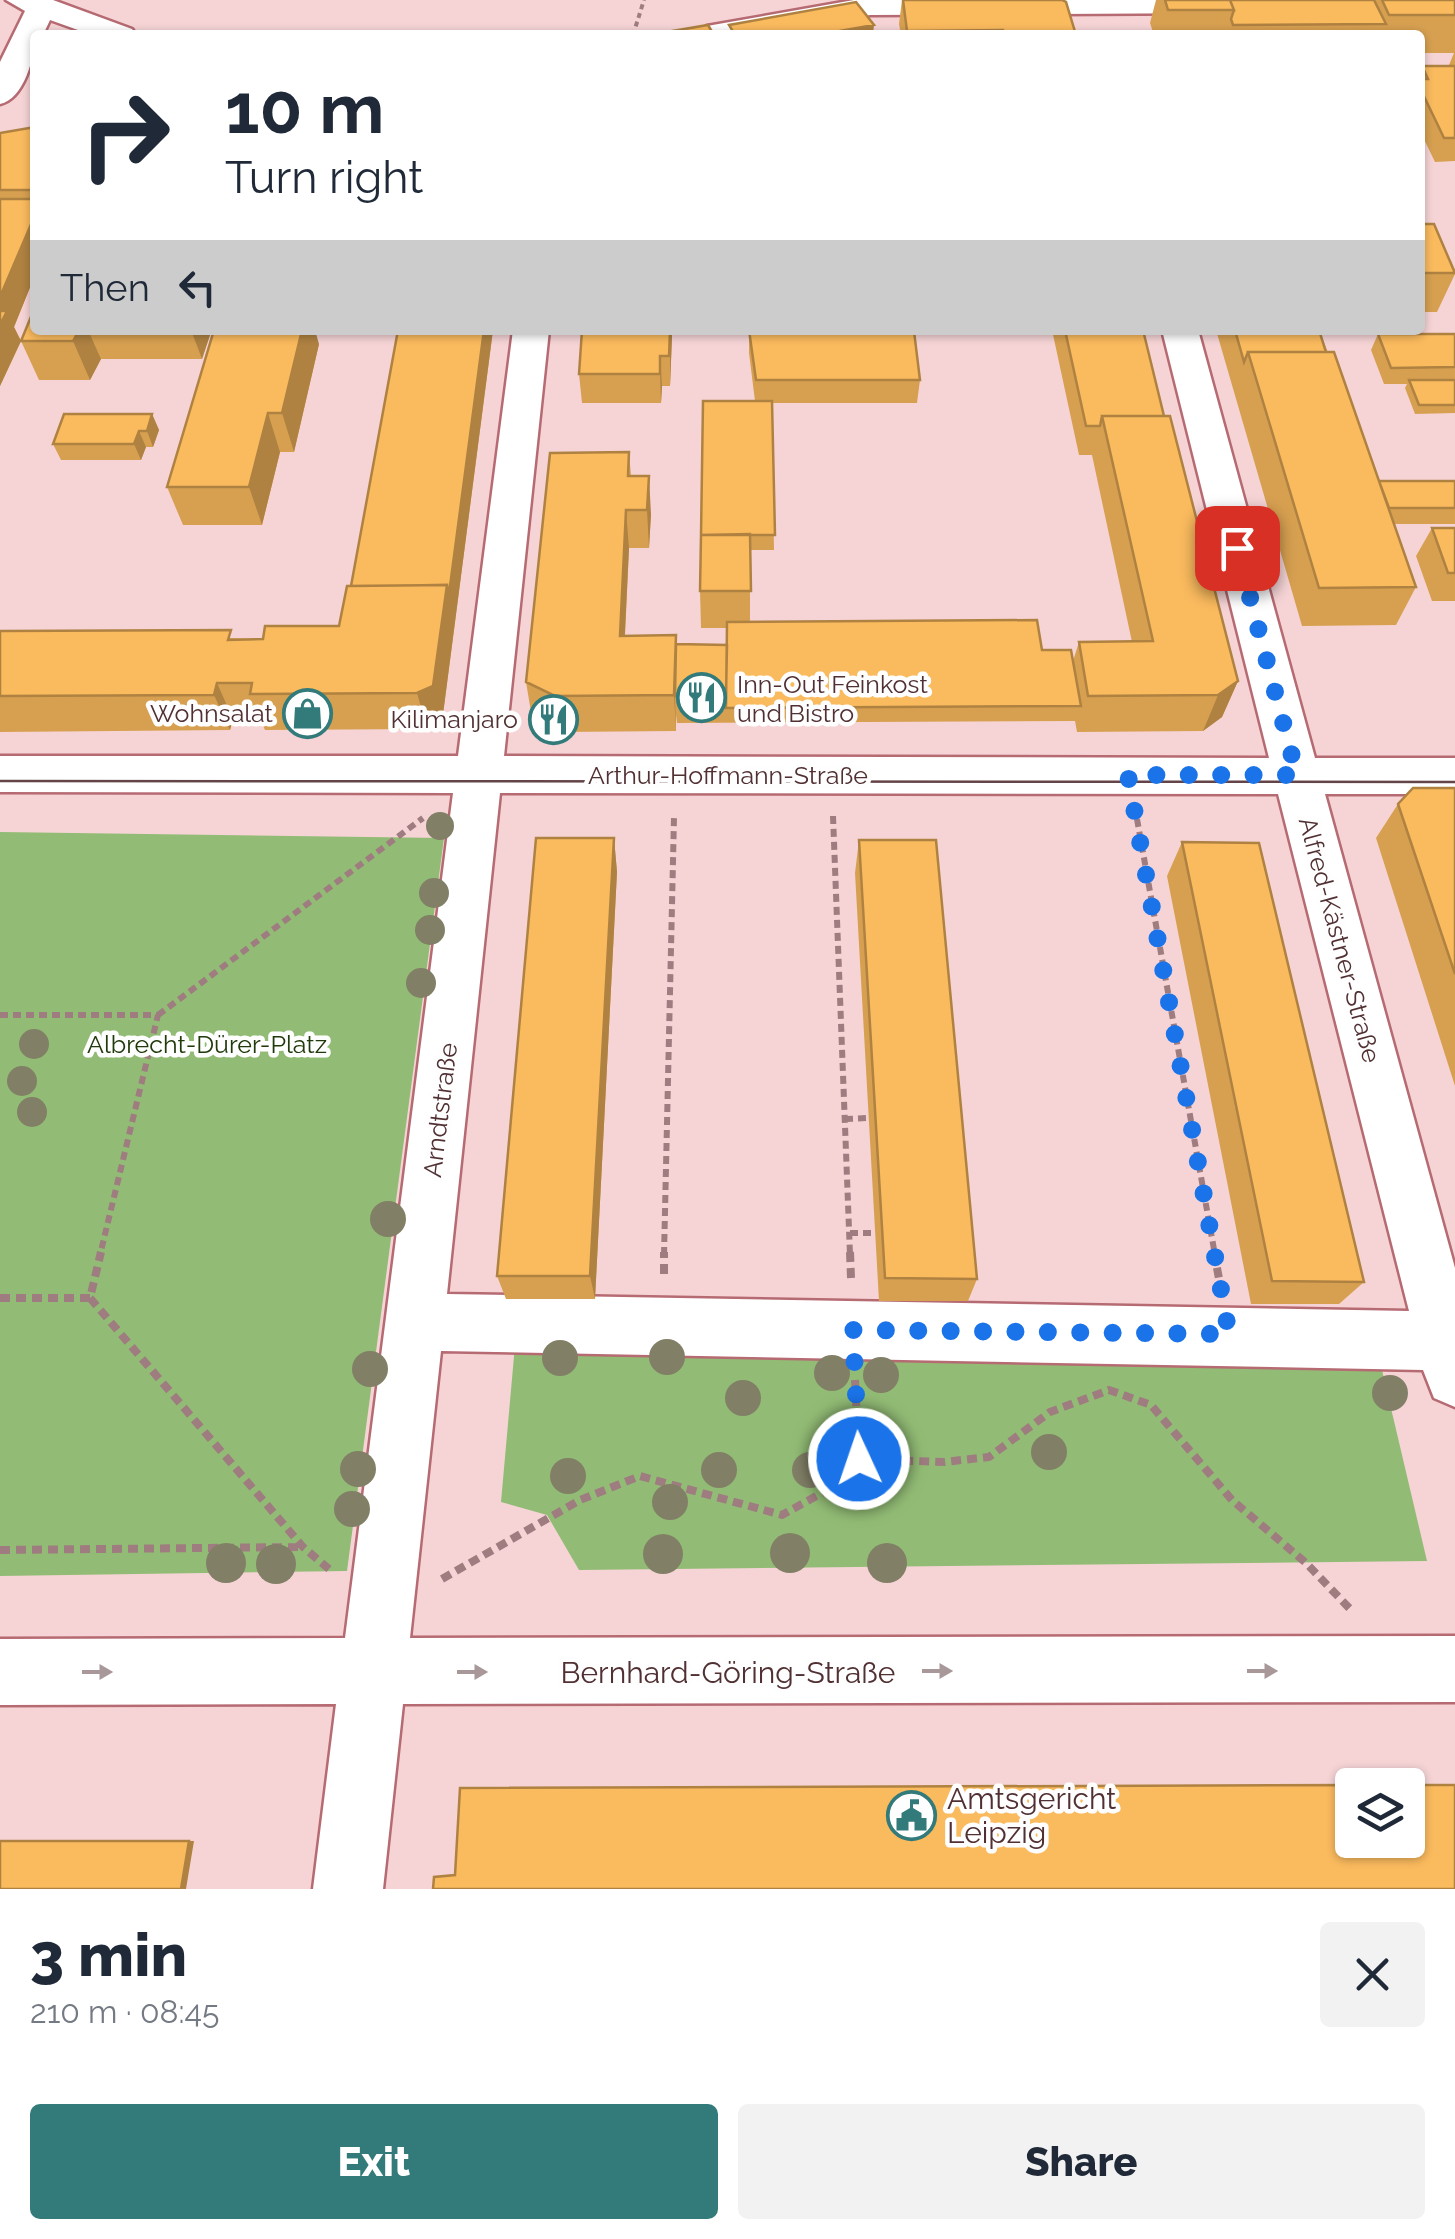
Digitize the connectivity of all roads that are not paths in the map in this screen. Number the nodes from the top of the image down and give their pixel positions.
1 (1094, 2) edge
2 (32, 3) edge
3 (1259, 4) edge
4 (107, 30) edge
5 (735, 30) edge
6 (1101, 30) edge
7 (0, 95) edge
8 (530, 335) edge
9 (1181, 335) edge
10 (0, 774) edge
11 (480, 775) junction
12 (1297, 775) junction
13 (1455, 776) edge
14 (415, 1322) junction
15 (1450, 1359) edge
16 (378, 1642) junction
17 (1432, 1670) edge
18 (0, 1672) edge
19 (348, 1889) edge

1 - 3 street
1 - 5 street
1 - 6 street
2 - 4 street
2 - 7 street
8 - 11 street, Arndtstraße
9 - 12 street, Alfred-Kästner-Straße
10 - 11 street, Arthur-Hoffmann-Straße
11 - 12 street, Arthur-Hoffmann-Straße
11 - 14 street, Arndtstraße
12 - 13 street, Arthur-Hoffmann-Straße
12 - 15 street, Alfred-Kästner-Straße
14 - 15 street
14 - 16 street, Arndtstraße
16 -> 17 street, Bernhard-Göring-Straße
18 -> 16 street, Bernhard-Göring-Straße
16 - 19 street, Arndtstraße

